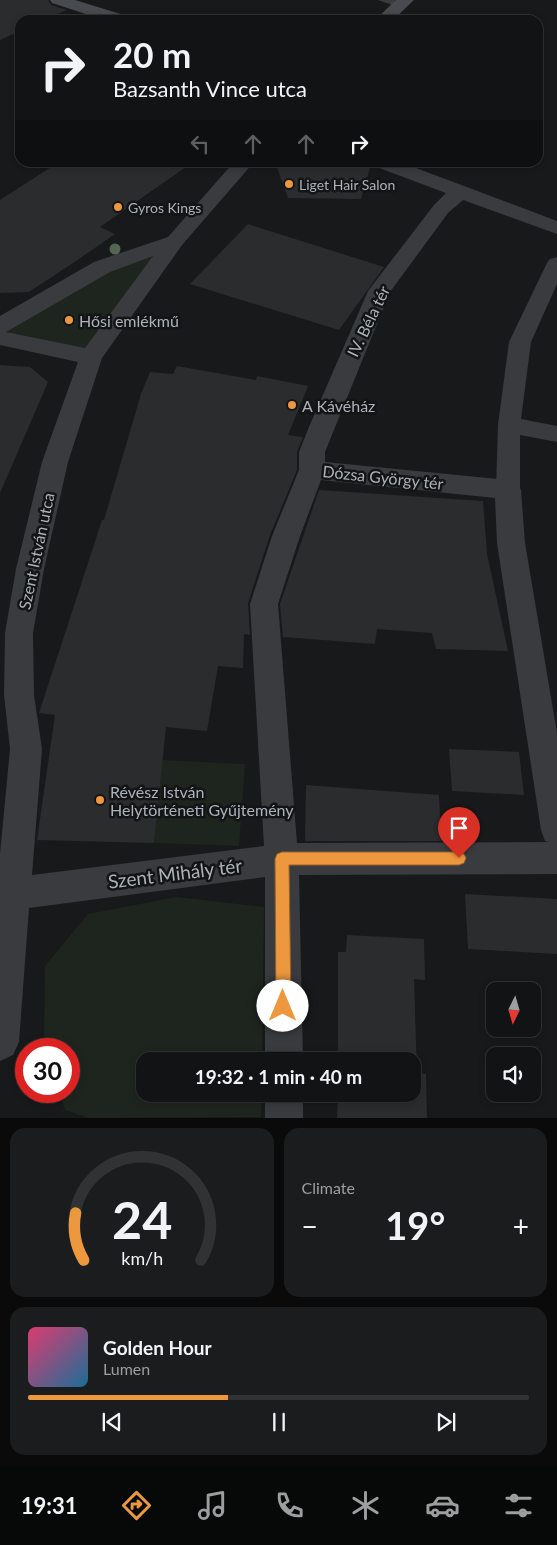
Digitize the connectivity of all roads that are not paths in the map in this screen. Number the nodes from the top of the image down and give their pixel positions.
1 (58, 0) edge
2 (383, 0) edge
3 (403, 2) edge
4 (105, 15) edge
5 (389, 15) edge
6 (241, 167) edge
7 (395, 167) edge
8 (461, 191) junction
9 (557, 228) edge
10 (174, 241) junction
11 (557, 264) edge
12 (0, 326) edge
13 (0, 338) edge
14 (91, 357) junction
15 (509, 424) junction
16 (557, 434) edge
17 (312, 470) junction
18 (508, 490) junction
19 (557, 830) edge
20 (557, 858) edge
21 (282, 859) junction
22 (14, 894) junction
23 (0, 1042) edge
24 (284, 1052) edge
25 (284, 1102) edge
26 (284, 1118) edge

1 - 4 main road
2 - 3 lane
3 - 5 main road
6 - 10 street, Szent István utca
7 - 8 street
8 - 9 street
8 - 17 street, IV. Béla tér
10 - 12 street, Szent István utca
10 - 14 street, Szent István utca
11 - 15 street
13 - 14 street
14 - 22 street, Szent István utca
15 - 16 street
15 - 18 street
17 - 18 street, Dózsa György tér
17 - 21 street, Dózsa György tér
18 - 19 street
20 - 21 street, Szent Mihály tér
21 - 22 street, Szent Mihály tér
21 - 24 street
22 - 23 street
25 - 26 street

